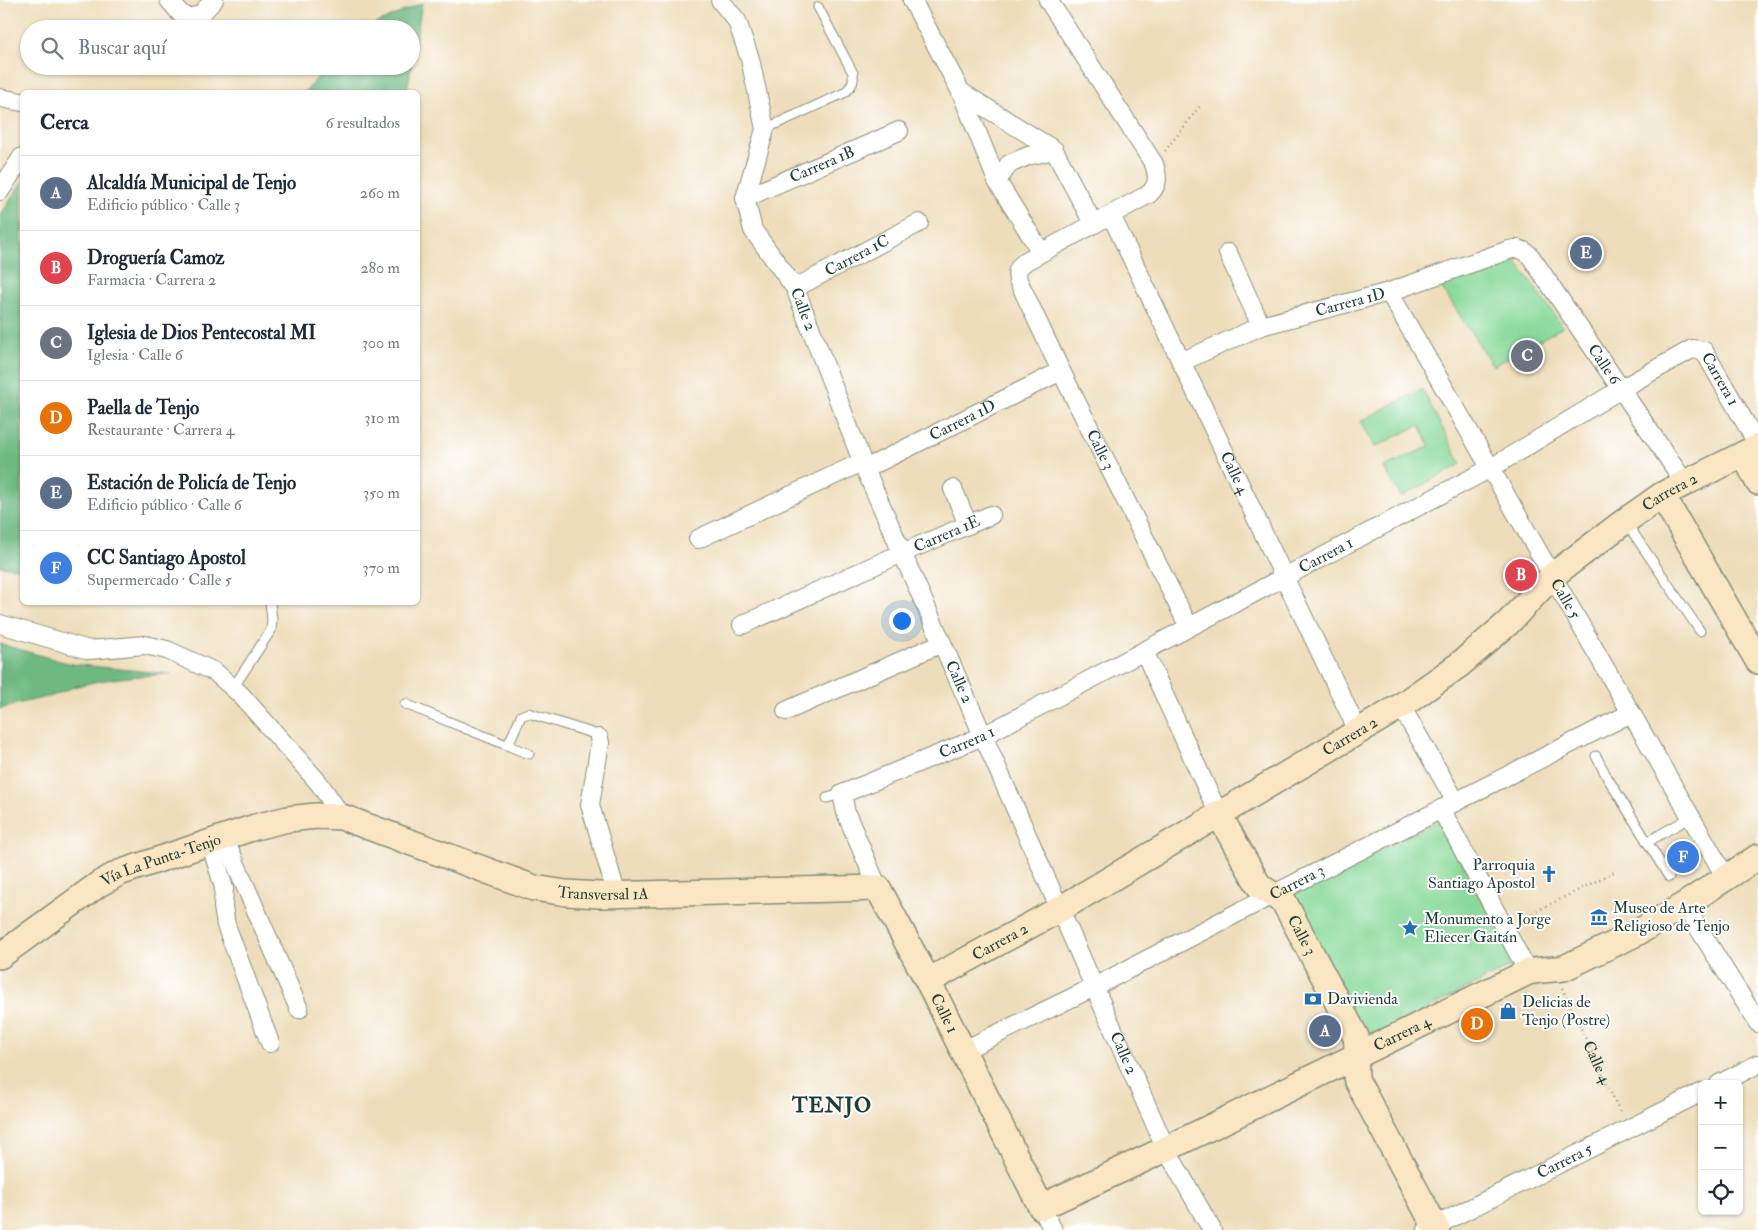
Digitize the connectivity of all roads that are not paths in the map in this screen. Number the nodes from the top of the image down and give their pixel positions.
1 (169, 0) edge
2 (214, 0) edge
3 (720, 0) edge
4 (912, 0) edge
5 (1048, 0) edge
6 (818, 7) dead end
7 (961, 92) junction
8 (0, 98) edge
9 (20, 102) edge
10 (765, 129) junction
11 (898, 131) dead end
12 (1054, 150) junction
13 (20, 160) edge
14 (997, 181) junction
15 (0, 191) edge
16 (745, 198) junction
17 (1111, 215) junction
18 (919, 223) dead end
19 (1093, 223) junction
20 (1522, 250) joint
21 (1041, 252) junction
22 (1228, 253) dead end
23 (795, 288) junction
24 (1390, 292) junction
25 (1261, 326) junction
26 (1182, 362) junction
27 (1061, 371) junction
28 (1621, 389) junction
29 (1753, 449) edge
30 (863, 465) junction
31 (1490, 468) junction
32 (1758, 482) edge
33 (1685, 483) junction
34 (953, 489) dead end
35 (1662, 495) junction
36 (991, 516) dead end
37 (1625, 521) junction
38 (968, 525) junction
39 (698, 540) dead end
40 (902, 553) junction
41 (1552, 576) junction
42 (1284, 577) junction
43 (270, 605) edge
44 (0, 624) edge
45 (742, 625) dead end
46 (1189, 627) junction
47 (1700, 631) dead end
48 (942, 643) junction
49 (1144, 651) junction
50 (1757, 658) edge
51 (233, 688) junction
52 (405, 704) dead end
53 (1401, 706) junction
54 (786, 711) dead end
55 (1631, 713) junction
56 (1358, 731) junction
57 (983, 736) junction
58 (599, 738) joint
59 (508, 745) junction
60 (529, 754) dead end
61 (1596, 756) dead end
62 (834, 796) joint
63 (1448, 805) junction
64 (1218, 813) junction
65 (342, 817) junction
66 (1691, 817) junction
67 (217, 840) junction
68 (1647, 842) junction
69 (1758, 857) edge
70 (1669, 876) dead end
71 (1726, 878) junction
72 (878, 888) junction
73 (617, 895) junction
74 (1272, 895) junction
75 (1684, 906) junction
76 (1060, 909) junction
77 (0, 956) edge
78 (1528, 972) junction
79 (928, 981) junction
80 (1094, 987) junction
81 (299, 1009) dead end
82 (1758, 1024) edge
83 (270, 1043) dead end
84 (962, 1051) junction
85 (1356, 1057) junction
86 (1758, 1064) edge
87 (1727, 1080) edge
88 (1698, 1094) edge
89 (1166, 1149) junction
90 (1041, 1207) junction
91 (1433, 1229) edge
92 (1053, 1230) edge
93 (1212, 1230) edge

1 - 2 street
3 - 10 street
4 - 7 street
5 - 17 street
6 - 10 lane
7 - 12 street
7 - 14 street
8 - 9 street
10 - 16 street
11 - 16 street, Carrera 1B
12 - 14 street
12 - 19 street
13 - 15 street
14 - 21 street
16 - 23 street, Calle 2
17 - 19 street
17 - 26 street, Calle 4
18 - 23 street, Carrera 1C
19 - 21 street
20 - 24 street, Carrera 1D
20 - 28 street, Calle 6
21 - 27 street, Calle 3
22 - 25 street
23 - 30 street, Calle 2
24 - 25 street, Carrera 1D
24 - 31 street, Calle 5
25 - 26 street, Carrera 1D
26 - 42 street, Calle 4
27 - 30 street, Carrera 1D
27 - 46 street, Calle 3
28 - 29 street, Carrera 1
28 - 31 street, Carrera 1
28 - 33 street, Calle 6
29 - 32 main road
29 - 33 main road, Carrera 2
30 - 39 street, Carrera 1D
30 - 40 street, Calle 2
31 - 41 street, Calle 5
31 - 42 street, Carrera 1
33 - 35 main road, Carrera 2
34 - 38 street
35 - 37 main road, Carrera 2
35 - 50 main road
36 - 38 street, Carrera 1E
37 - 41 main road, Carrera 2
37 - 47 lane
38 - 40 street, Carrera 1E
40 - 45 street, Carrera 1E
40 - 48 street, Calle 2
41 - 53 main road, Carrera 2
41 - 55 street, Calle 5
42 - 46 street, Carrera 1
42 - 56 street, Calle 4
43 - 51 lane
44 - 51 street
46 - 49 street, Carrera 1
48 - 54 street
48 - 57 street, Calle 2
49 - 57 street, Carrera 1
49 - 64 street, Calle 3
51 - 65 street
52 - 59 lane
53 - 56 main road, Carrera 2
53 - 63 street
55 - 63 street, Carrera 3
55 - 66 street, Calle 5
56 - 64 main road, Carrera 2
57 - 62 street, Carrera 1
57 - 76 street, Calle 2
58 - 59 lane
58 - 73 street
59 - 60 lane
61 - 68 lane
62 - 72 street, Calle 1
63 - 74 street, Carrera 3
63 - 78 street
64 - 74 main road, Calle 3
64 - 76 main road, Carrera 2
65 - 67 main road, Vía La Punta-Tenjo
65 - 73 main road, Transversal 1A
66 - 68 lane
66 - 71 street, Calle 5
67 - 77 main road, Vía La Punta-Tenjo
67 - 81 street
67 - 83 street
68 - 70 lane
69 - 71 main road, Carrera 4
71 - 75 main road, Carrera 4
72 - 73 main road, Transversal 1A
72 - 79 main road, Calle 1
74 - 80 street, Carrera 3
74 - 85 main road, Calle 3
75 - 78 main road, Carrera 4
75 - 82 street
76 - 79 main road, Carrera 2
76 - 80 street, Calle 2
78 - 85 main road, Carrera 4
79 - 84 main road, Calle 1
80 - 84 street, Carrera 3
80 - 89 street, Calle 2
84 - 90 main road, Calle 1
85 - 89 main road, Carrera 4
85 - 91 main road, Calle 3
86 - 87 street
88 - 91 street, Carrera 5
89 - 90 main road, Carrera 4
89 - 93 street, Calle 2
90 - 92 street, Calle 1

